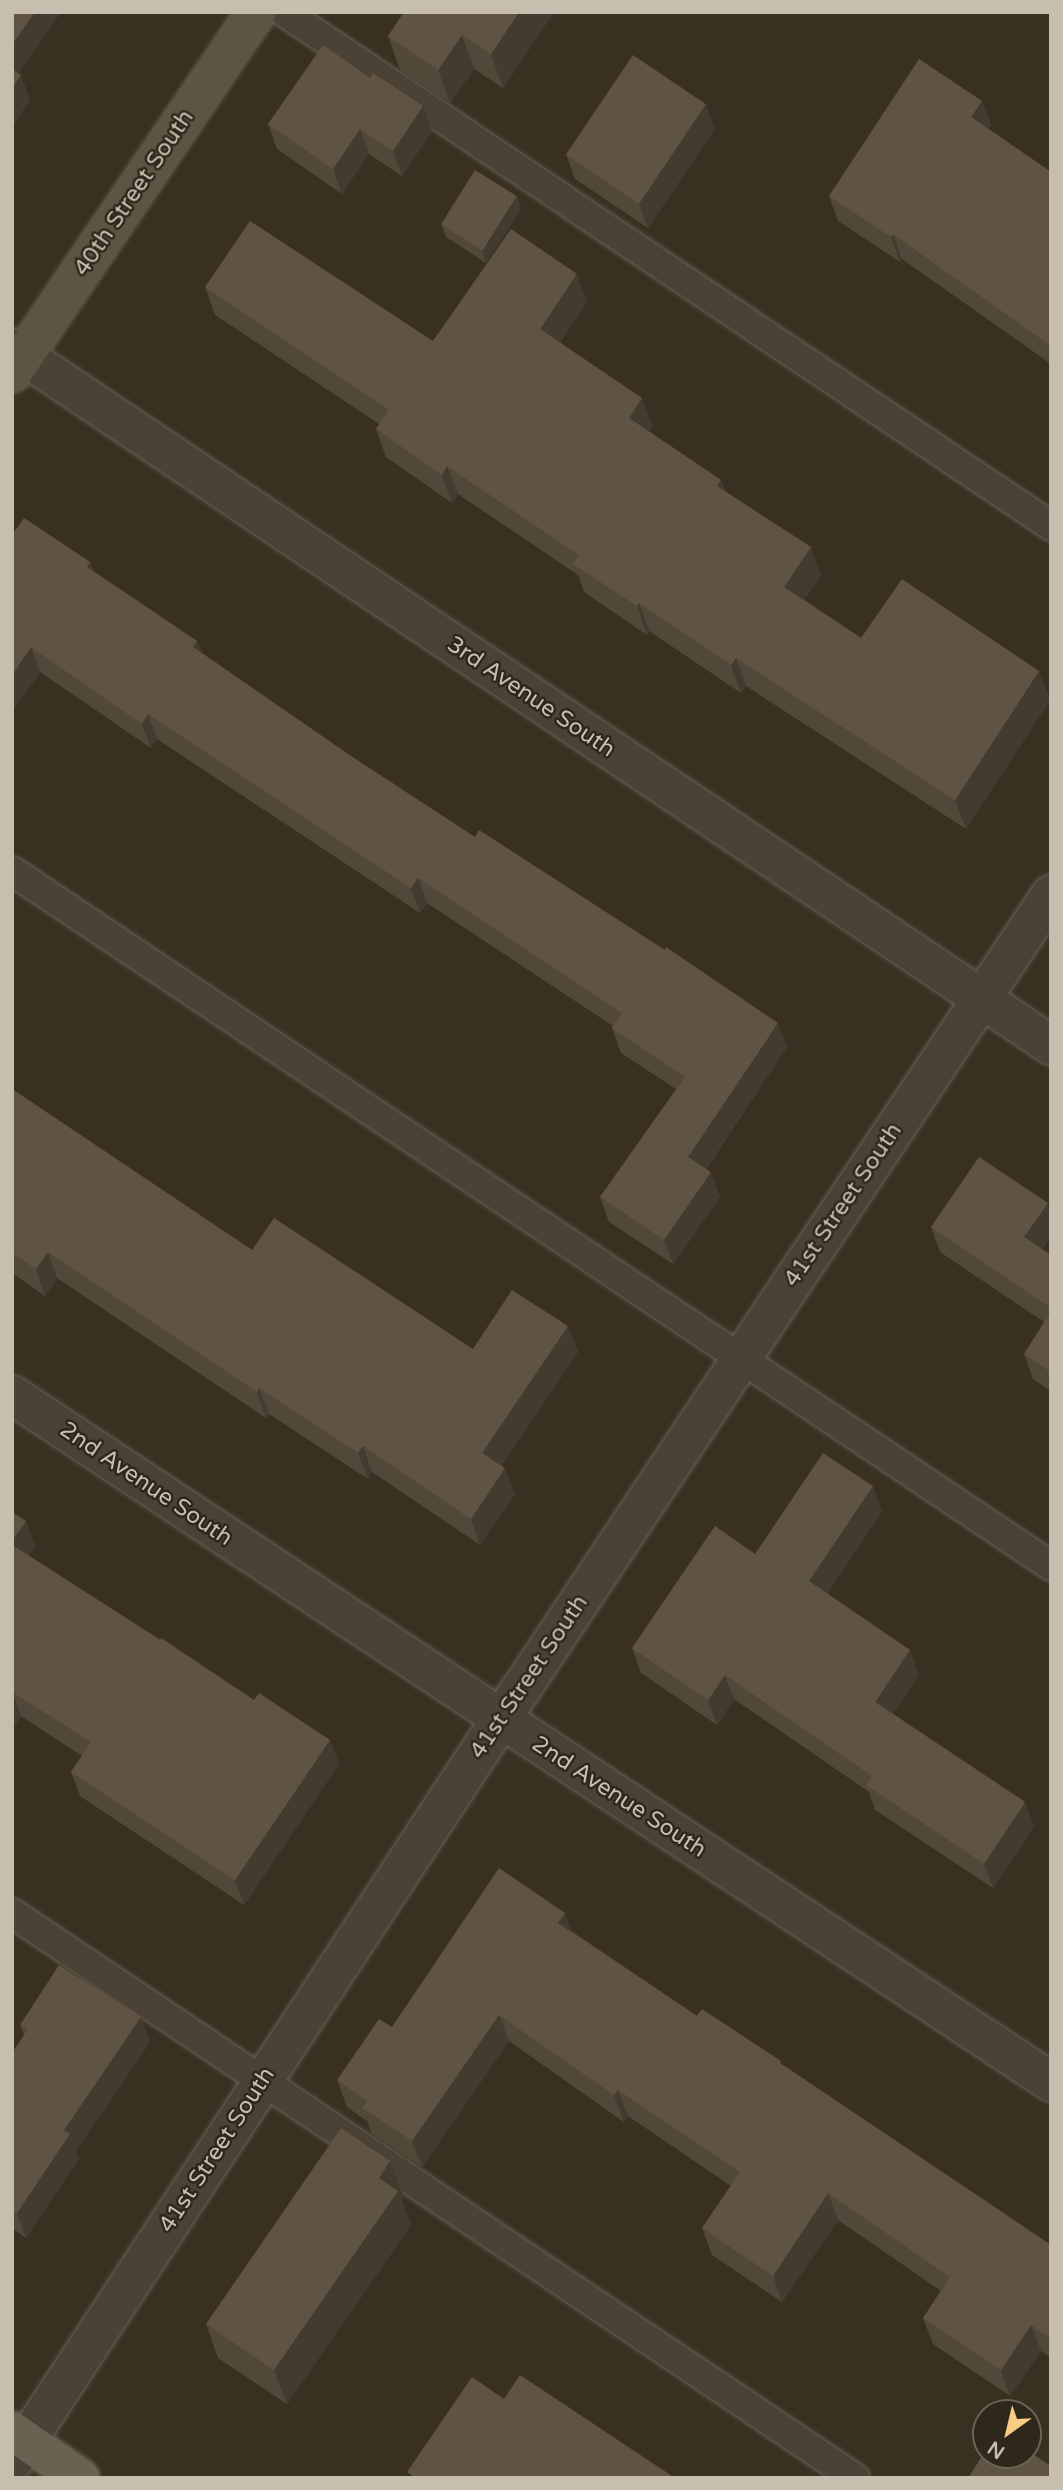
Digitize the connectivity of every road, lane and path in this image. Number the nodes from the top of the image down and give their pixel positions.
1 (256, 12) edge
2 (284, 12) edge
3 (16, 359) edge
4 (1051, 526) edge
5 (12, 871) edge
6 (1051, 895) edge
7 (981, 998) junction
8 (1051, 1045) edge
9 (741, 1359) junction
10 (12, 1395) edge
11 (1051, 1566) edge
12 (500, 1719) junction
13 (12, 1913) edge
14 (262, 2081) junction
15 (1051, 2082) edge
16 (17, 2445) edge
17 (80, 2478) edge
18 (855, 2478) edge

1 - 3 street, 40th Street South
2 - 4 lane
3 - 7 street, 3rd Avenue South
5 - 9 lane
6 - 7 street, 41st Street South
7 - 8 street, 3rd Avenue South
7 - 9 street, 41st Street South
9 - 11 lane
9 - 12 street, 41st Street South
10 - 12 street, 2nd Avenue South
12 - 14 street, 41st Street South
12 - 15 street, 2nd Avenue South
13 - 14 lane
14 - 16 street, 41st Street South
14 - 18 lane
16 - 17 main road

